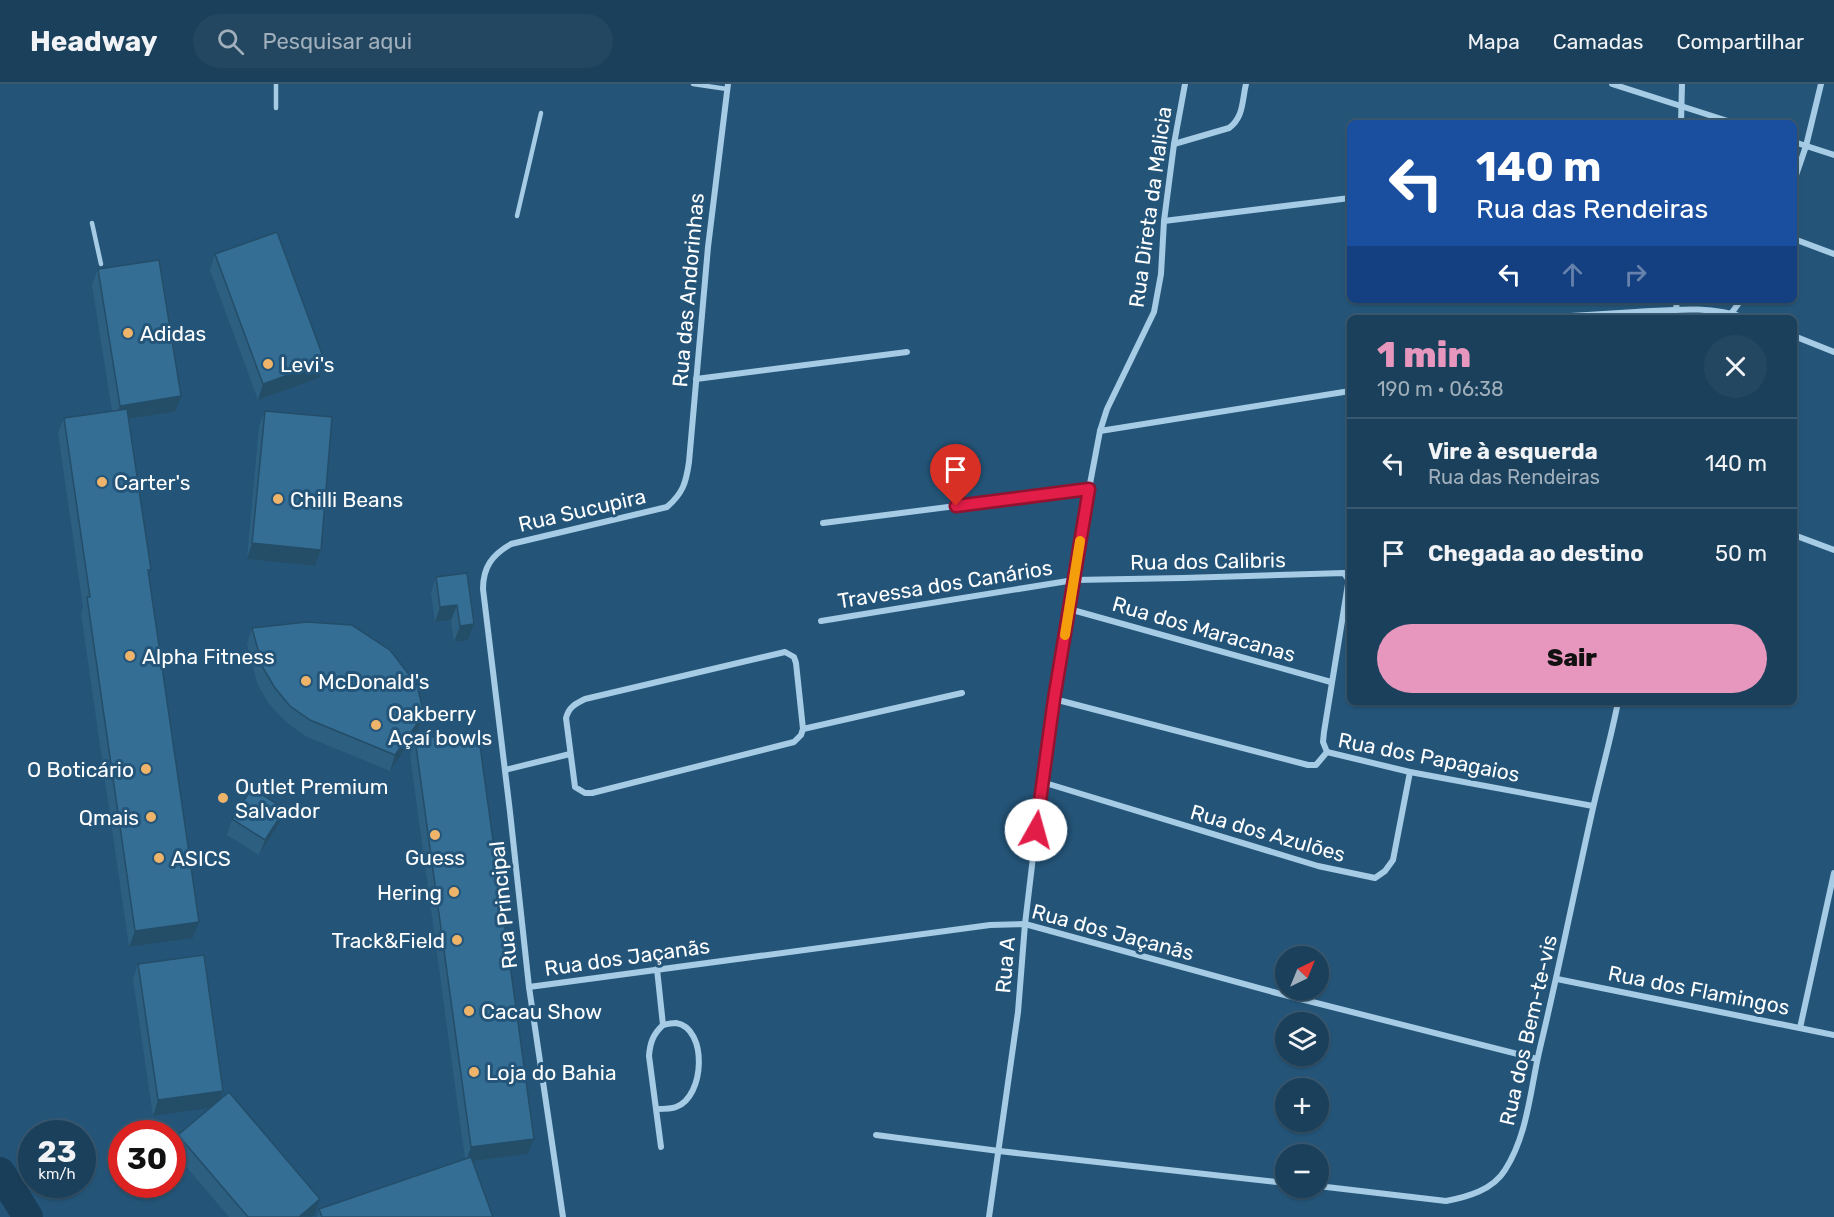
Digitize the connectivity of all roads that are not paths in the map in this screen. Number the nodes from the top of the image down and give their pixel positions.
1 (276, 84) edge
2 (693, 84) edge
3 (1185, 84) edge
4 (1246, 84) edge
5 (1612, 84) edge
6 (1682, 84) edge
7 (1821, 84) edge
8 (727, 87) edge
9 (1681, 107) junction
10 (276, 108) dead end
11 (541, 113) dead end
12 (1681, 120) edge
13 (1724, 120) edge
14 (1797, 143) edge
15 (1174, 144) junction
16 (1806, 146) junction
17 (1834, 155) edge
18 (1797, 172) edge
19 (1347, 198) edge
20 (517, 216) dead end
21 (1164, 221) junction
22 (92, 223) dead end
23 (1797, 241) edge
24 (1834, 254) edge
25 (101, 264) dead end
26 (1677, 303) edge
27 (1676, 310) junction
28 (1590, 315) edge
29 (1730, 315) edge
30 (1797, 337) edge
31 (907, 352) dead end
32 (1834, 352) edge
33 (696, 379) junction
34 (1347, 392) edge
35 (1100, 431) junction
36 (1089, 489) junction
37 (678, 498) joint
38 (823, 523) dead end
39 (1797, 536) edge
40 (1834, 550) edge
41 (1347, 578) edge
42 (1074, 580) junction
43 (483, 589) joint
44 (1347, 590) edge
45 (1069, 609) junction
46 (821, 621) dead end
47 (1331, 682) junction
48 (962, 693) dead end
49 (1054, 699) junction
50 (1617, 705) edge
51 (803, 729) junction
52 (1327, 752) junction
53 (570, 754) junction
54 (505, 770) junction
55 (1410, 772) junction
56 (1042, 782) junction
57 (1593, 806) junction
58 (1834, 873) edge
59 (1831, 904) edge
60 (1025, 924) junction
61 (657, 969) junction
62 (1557, 979) junction
63 (529, 987) junction
64 (663, 1025) junction
65 (1800, 1028) junction
66 (1834, 1035) edge
67 (1537, 1059) junction
68 (657, 1109) junction
69 (876, 1135) dead end
70 (661, 1148) dead end
71 (999, 1150) junction
72 (1275, 1182) edge
73 (1329, 1187) edge
74 (563, 1217) edge
75 (989, 1217) edge

1 - 10 lane
2 - 8 lane
3 - 15 street, Rua Direta da Malicia
4 - 15 street
5 - 9 street
6 - 9 street
7 - 16 street
8 - 33 street, Rua das Andorinhas
9 - 12 street
9 - 13 street
11 - 20 lane
14 - 16 street
15 - 21 street, Rua Direta da Malicia
16 - 17 street
16 - 18 street
19 - 21 street
21 - 35 street, Rua Direta da Malicia
22 - 25 lane
23 - 24 street
26 - 27 street
27 - 28 street
27 - 29 street
30 - 32 street
31 - 33 street
33 - 37 street, Rua das Andorinhas
34 - 35 street
35 - 36 street, Rua A
36 - 38 street
36 - 42 street, Rua A
37 - 43 street, Rua Sucupira
39 - 40 street
41 - 42 street, Rua dos Calibris
42 - 45 street, Rua A
42 - 46 street, Travessa dos Canários
43 - 54 street, Rua Principal
44 - 47 street, Rua dos Calibris
45 - 47 street, Rua dos Maracanas
45 - 49 street, Rua A
47 - 52 street
48 - 51 street
49 - 52 street, Rua dos Papagaios
49 - 56 street, Rua A
50 - 57 street, Rua dos Bem-te-vis
51 - 53 street
51 - 53 street
52 - 55 street, Rua dos Papagaios
53 - 54 street
54 - 63 street, Rua Principal
55 - 56 street, Rua dos Azulões
55 - 57 street, Rua dos Papagaios
56 - 60 street, Rua A
57 - 62 street, Rua dos Bem-te-vis
58 - 59 street
59 - 65 street
60 - 61 street, Rua dos Jaçanãs
60 - 67 street, Rua dos Jaçanãs
60 - 71 street, Rua A
61 - 63 street, Rua dos Jaçanãs
61 - 64 street
62 - 65 street, Rua dos Flamingos
62 - 67 street, Rua dos Bem-te-vis
63 - 74 street, Rua Principal
64 - 68 street
64 - 68 street
65 - 66 street, Rua dos Flamingos
67 - 73 street, Rua dos Bem-te-vis
68 - 70 street
69 - 71 street
71 - 72 street
71 - 75 street, Rua A

